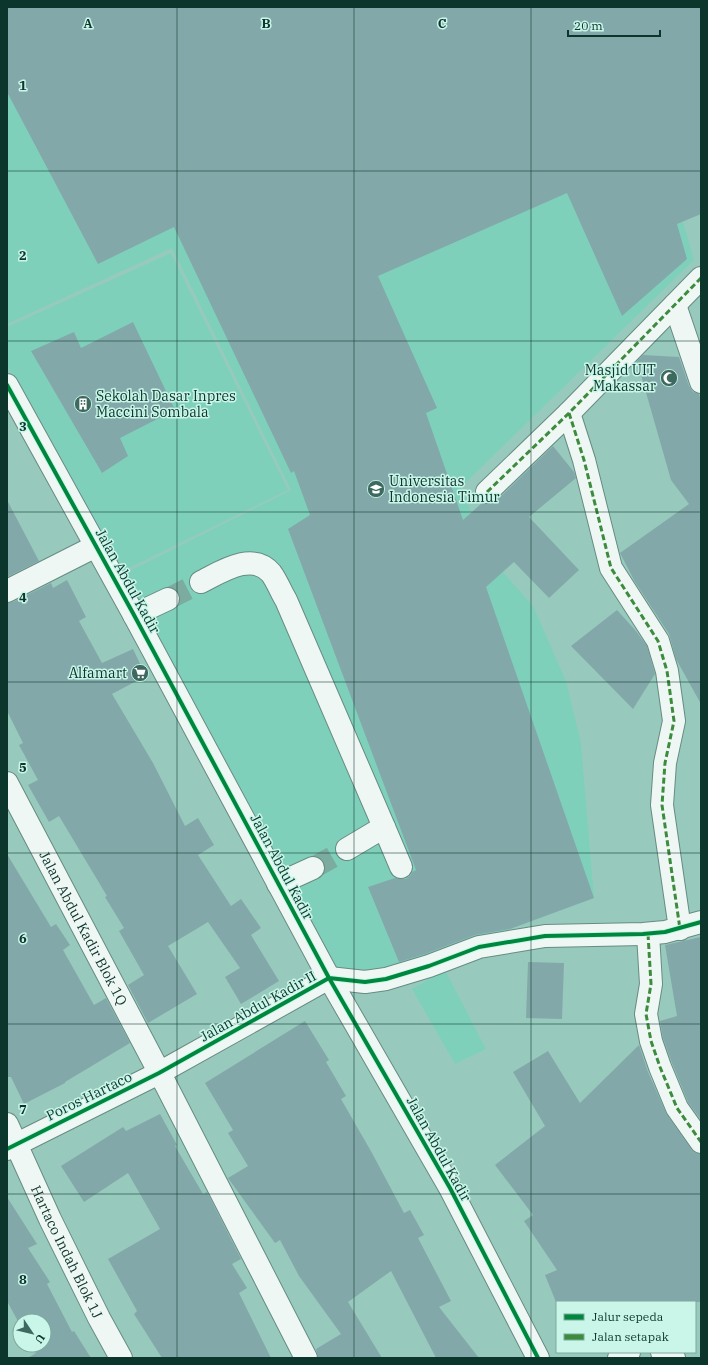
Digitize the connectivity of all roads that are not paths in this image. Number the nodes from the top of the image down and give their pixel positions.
1 (701, 278) edge
2 (675, 305) junction
3 (701, 382) edge
4 (7, 385) edge
5 (569, 413) junction
6 (487, 492) dead end
7 (96, 546) junction
8 (201, 582) tunnel mouth
9 (7, 591) edge
10 (168, 599) tunnel mouth
11 (134, 615) junction
12 (7, 783) edge
13 (384, 827) junction
14 (347, 849) tunnel mouth
15 (401, 867) dead end
16 (313, 868) tunnel mouth
17 (278, 884) junction
18 (701, 922) edge
19 (680, 929) junction
20 (648, 934) junction
21 (329, 978) junction
22 (159, 1073) junction
23 (7, 1124) edge
24 (701, 1142) edge
25 (12, 1146) edge
26 (664, 1353) edge
27 (121, 1358) edge
28 (306, 1358) edge
29 (538, 1358) edge
30 (674, 1358) edge

1 - 2 street
2 - 3 street
2 - 5 street
4 - 7 street, Jalan Abdul Kadir
5 - 6 street
5 - 19 street
7 - 9 street
7 - 11 street, Jalan Abdul Kadir
8 - 13 street
10 - 11 street
11 - 17 street, Jalan Abdul Kadir
12 - 22 street, Jalan Abdul Kadir Blok 1Q
13 - 14 street
13 - 15 street
16 - 17 street
17 - 21 street, Jalan Abdul Kadir
18 - 19 street, Jalan Abdul Kadir II
19 - 20 street, Jalan Abdul Kadir II
20 - 21 street, Jalan Abdul Kadir II
20 - 24 street
21 - 22 street, Jalan Abdul Kadir II
21 - 29 street, Jalan Abdul Kadir
22 - 25 street, Poros Hartaco
22 - 28 street, Jalan Abdul Kadir Blok 1Q
23 - 25 street, Hartaco Indah Blok 1J
25 - 27 street, Hartaco Indah Blok 1J
26 - 30 street

